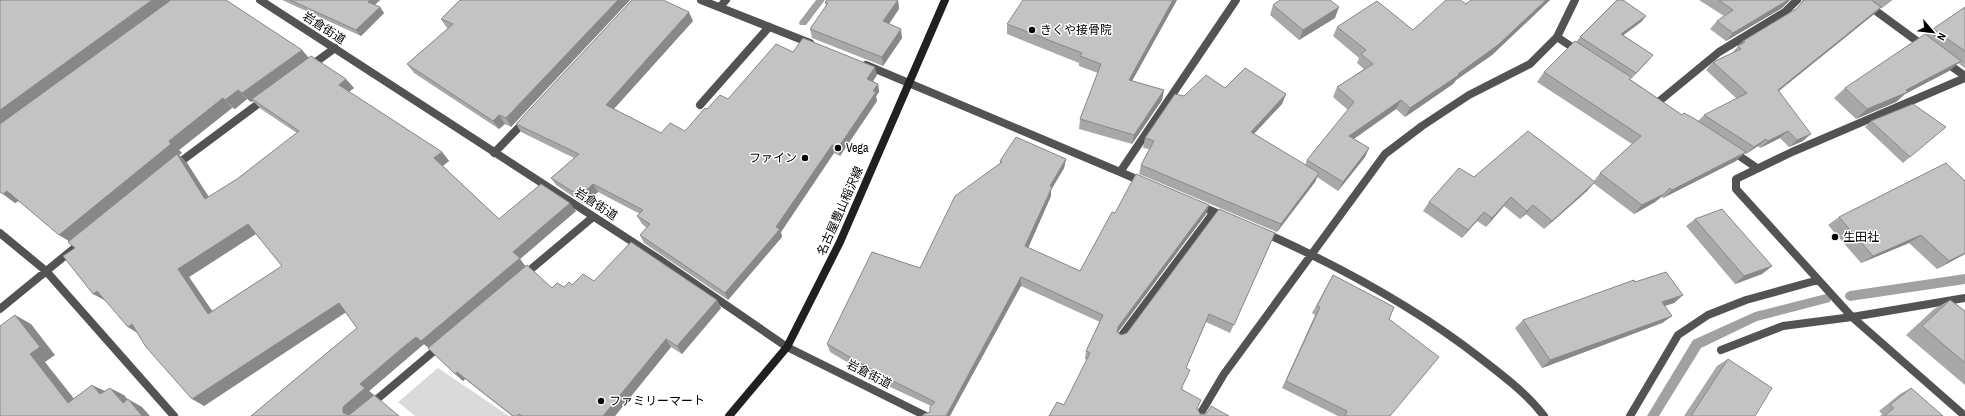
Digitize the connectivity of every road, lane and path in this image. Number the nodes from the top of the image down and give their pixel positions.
1 (260, 0) edge
2 (701, 0) edge
3 (726, 0) edge
4 (945, 0) edge
5 (1236, 0) edge
6 (1575, 0) edge
7 (1798, 0) edge
8 (1861, 0) edge
9 (720, 7) junction
10 (769, 27) junction
11 (1557, 37) junction
12 (334, 48) junction
13 (820, 48) edge
14 (1584, 55) edge
15 (857, 62) edge
16 (304, 71) edge
17 (1965, 77) edge
18 (908, 82) junction
19 (272, 93) edge
20 (1657, 102) edge
21 (700, 105) dead end
22 (532, 114) edge
23 (1726, 148) edge
24 (494, 153) junction
25 (1757, 168) junction
26 (168, 172) edge
27 (1120, 172) junction
28 (1149, 184) edge
29 (1192, 202) edge
30 (1214, 212) junction
31 (593, 217) junction
32 (1235, 221) edge
33 (1256, 230) edge
34 (0, 233) edge
35 (89, 236) edge
36 (1312, 254) junction
37 (46, 270) junction
38 (1818, 280) junction
39 (514, 283) edge
40 (1965, 298) edge
41 (0, 308) edge
42 (1852, 317) junction
43 (1120, 338) edge
44 (448, 340) edge
45 (787, 347) junction
46 (1721, 350) dead end
47 (174, 416) edge
48 (357, 416) edge
49 (729, 416) edge
50 (926, 416) edge
51 (1199, 416) edge
52 (1544, 416) edge
53 (1630, 416) edge
54 (1965, 416) edge

1 - 12 street, 岩倉街道
2 - 9 street
3 - 9 street
4 - 18 main road, 名古屋豊山稲沢線
5 - 27 street
6 - 11 street
7 - 20 street
8 - 17 street
9 - 10 street
10 - 13 street
10 - 21 street
11 - 14 street
11 - 36 street
12 - 16 street
12 - 24 street, 岩倉街道
15 - 18 street
17 - 25 street
18 - 27 street
18 - 45 main road, 名古屋豊山稲沢線
19 - 26 street
22 - 24 street
23 - 25 street
24 - 31 street, 岩倉街道
25 - 38 street
27 - 28 street
29 - 30 street
30 - 32 street
30 - 43 street
31 - 39 street
31 - 45 street, 岩倉街道
33 - 36 street
34 - 37 street
35 - 37 street
36 - 51 street
36 - 52 street
37 - 41 street
37 - 47 street
38 - 42 street
38 - 53 street
40 - 42 street
42 - 46 street
42 - 54 street
44 - 48 street
45 - 49 main road, 名古屋豊山稲沢線
45 - 50 street, 岩倉街道

